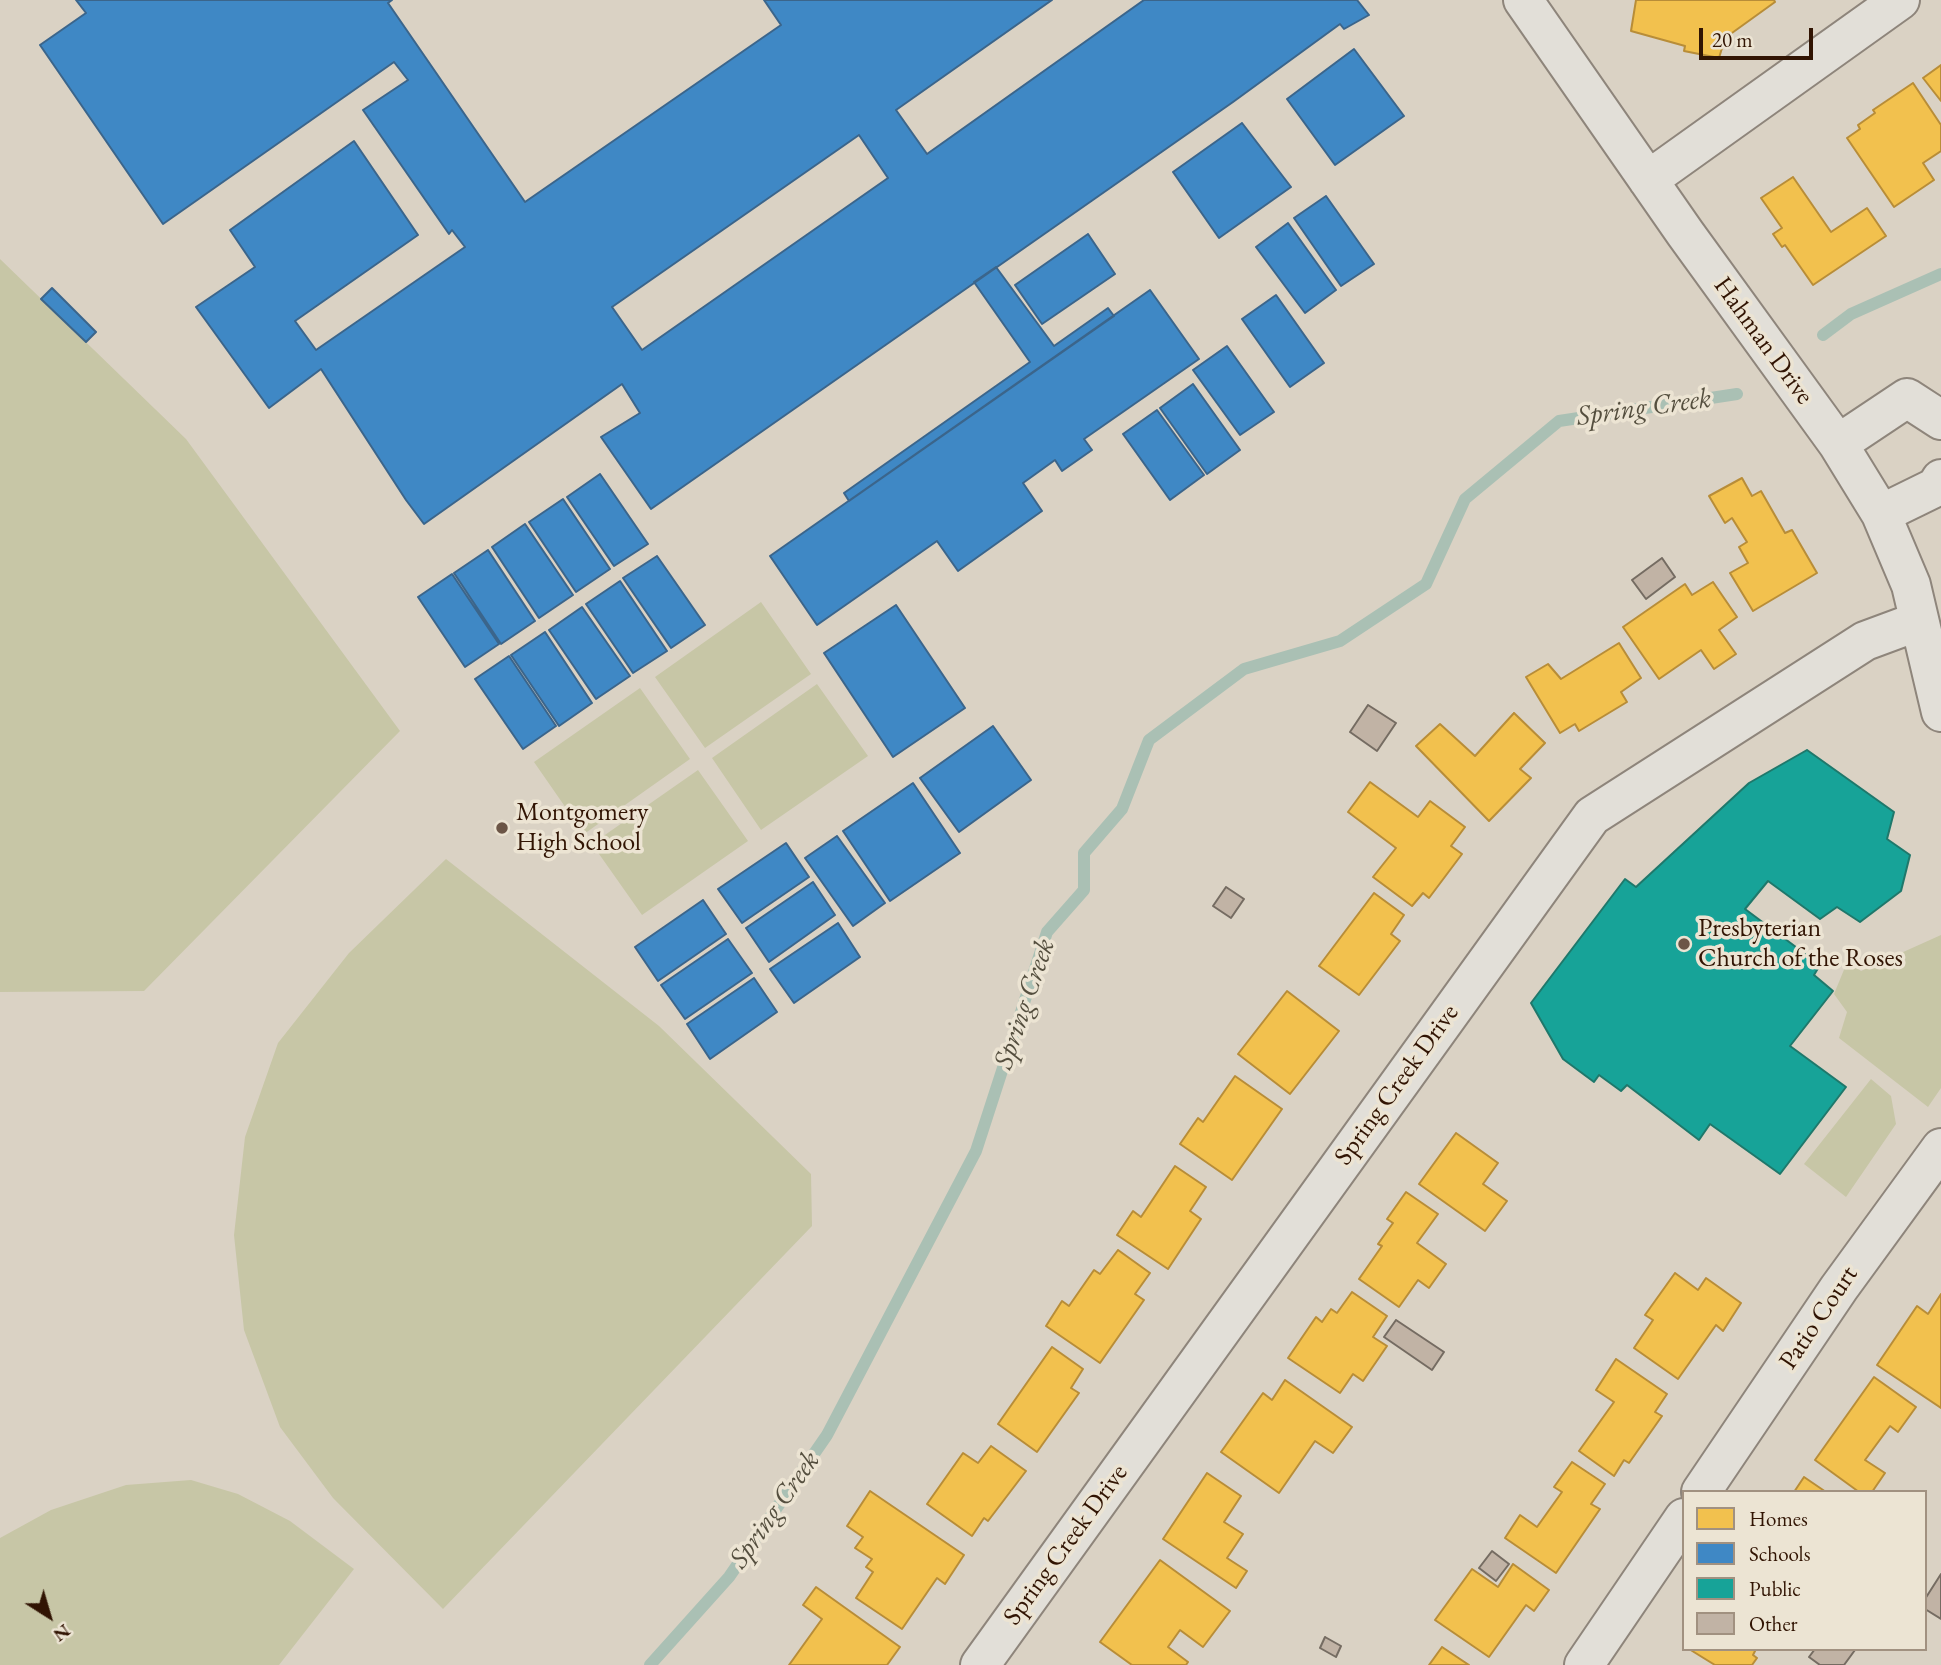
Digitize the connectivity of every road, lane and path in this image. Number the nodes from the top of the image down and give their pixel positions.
1 (1522, 0) edge
2 (1900, 0) edge
3 (1648, 180) junction
4 (1941, 420) edge
5 (1838, 444) junction
6 (1941, 479) edge
7 (1881, 514) junction
8 (1924, 594) edge
9 (1941, 712) edge
10 (1941, 1148) edge
11 (1702, 1490) edge
12 (1682, 1521) edge
13 (980, 1665) edge
14 (1584, 1665) edge

1 - 3 street, Hahman Drive
2 - 3 street
3 - 5 street, Hahman Drive
4 - 5 street
5 - 7 street, Hahman Drive
6 - 7 street
7 - 8 street, Hahman Drive
8 - 9 street, Hahman Drive
8 - 13 street, Spring Creek Drive
10 - 11 street, Patio Court
12 - 14 street

